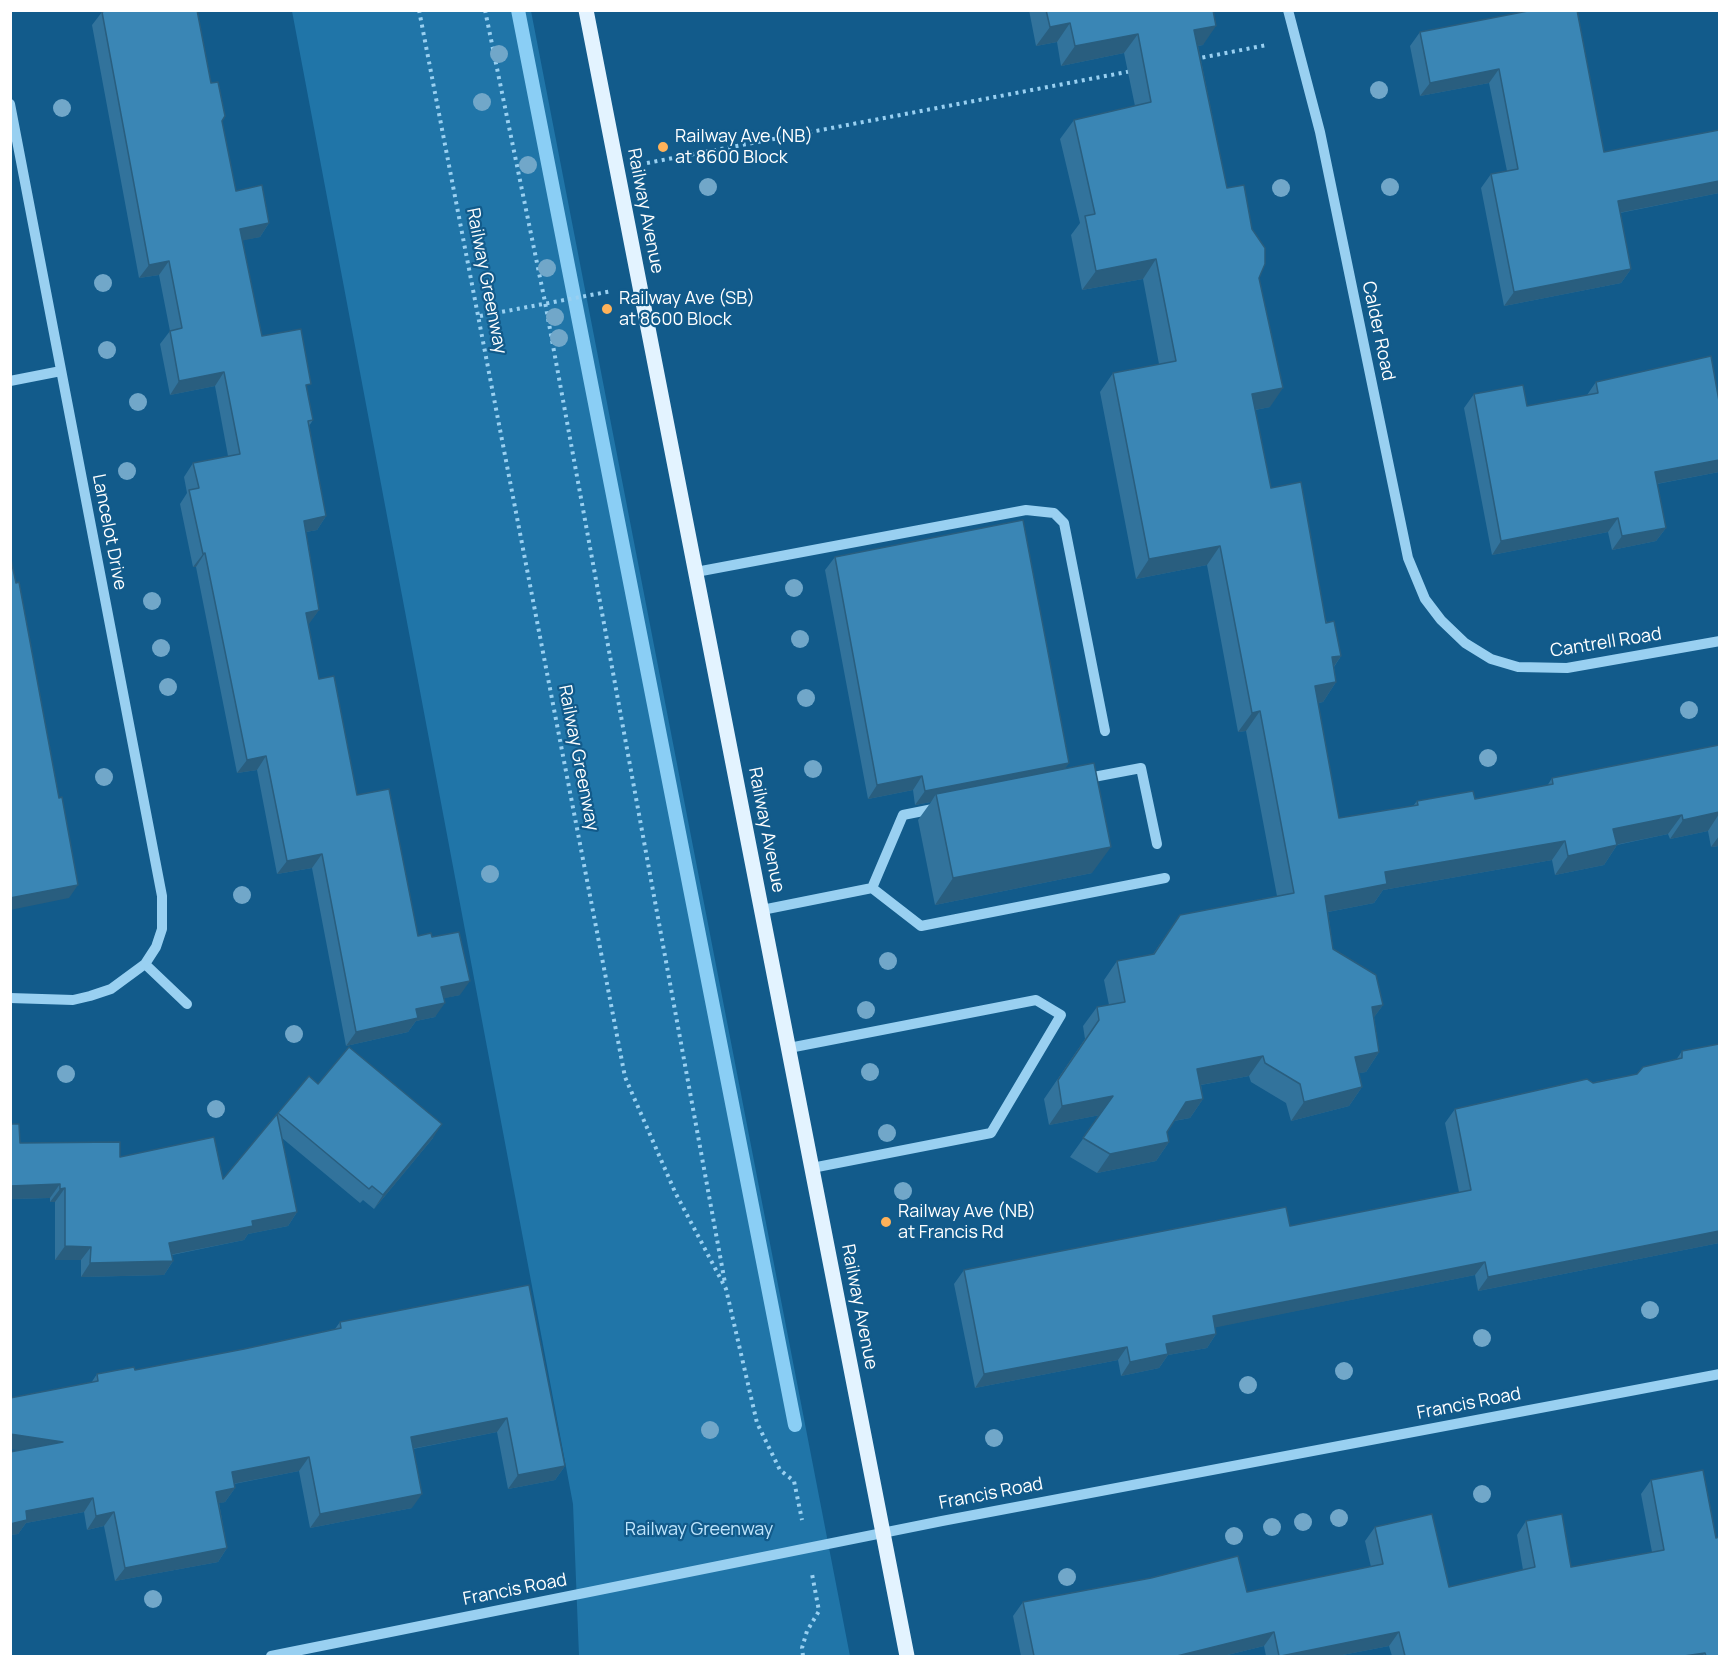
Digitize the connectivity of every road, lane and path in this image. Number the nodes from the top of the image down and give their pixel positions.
1 (419, 10) edge
2 (486, 10) edge
3 (586, 10) edge
4 (1288, 10) edge
5 (1294, 39) junction
6 (1190, 60) edge
7 (1143, 69) edge
8 (10, 104) edge
9 (617, 169) junction
10 (640, 286) junction
11 (544, 302) junction
12 (480, 316) junction
13 (62, 371) junction
14 (10, 381) edge
15 (696, 573) junction
16 (1719, 641) edge
17 (1465, 643) joint
18 (1105, 731) dead end
19 (1073, 781) edge
20 (948, 806) edge
21 (1156, 844) dead end
22 (1164, 878) dead end
23 (872, 888) junction
24 (762, 910) junction
25 (145, 964) junction
26 (10, 998) edge
27 (188, 1004) dead end
28 (789, 1048) junction
29 (813, 1168) junction
30 (726, 1289) junction
31 (1719, 1374) edge
32 (794, 1481) dead end
33 (883, 1533) junction
34 (819, 1611) dead end
35 (326, 1651) edge
36 (271, 1656) edge
37 (803, 1656) edge
38 (907, 1656) edge

1 - 12 path, Railway Greenway
2 - 11 path
3 - 9 main road, Railway Avenue
4 - 5 street, Calder Road
5 - 6 path
5 - 17 street, Calder Road
7 - 9 path
8 - 13 street, Lancelot Drive
9 - 10 main road, Railway Avenue
10 - 11 path
10 - 15 main road, Railway Avenue
11 - 12 path
11 - 30 path
12 - 30 path, Railway Greenway
13 - 14 street
13 - 25 street, Lancelot Drive
15 - 18 street
15 - 24 main road, Railway Avenue
16 - 17 street, Cantrell Road
19 - 21 street
20 - 23 street
22 - 23 street
23 - 24 street
24 - 28 main road, Railway Avenue
25 - 26 street, Lancelot Drive
25 - 27 street
28 - 29 main road, Railway Avenue
28 - 29 street
29 - 33 main road, Railway Avenue
30 - 32 path, Railway Greenway
31 - 33 street, Francis Road
33 - 35 street, Francis Road
33 - 38 main road, Railway Avenue
34 - 37 path
35 - 36 street, Francis Road

